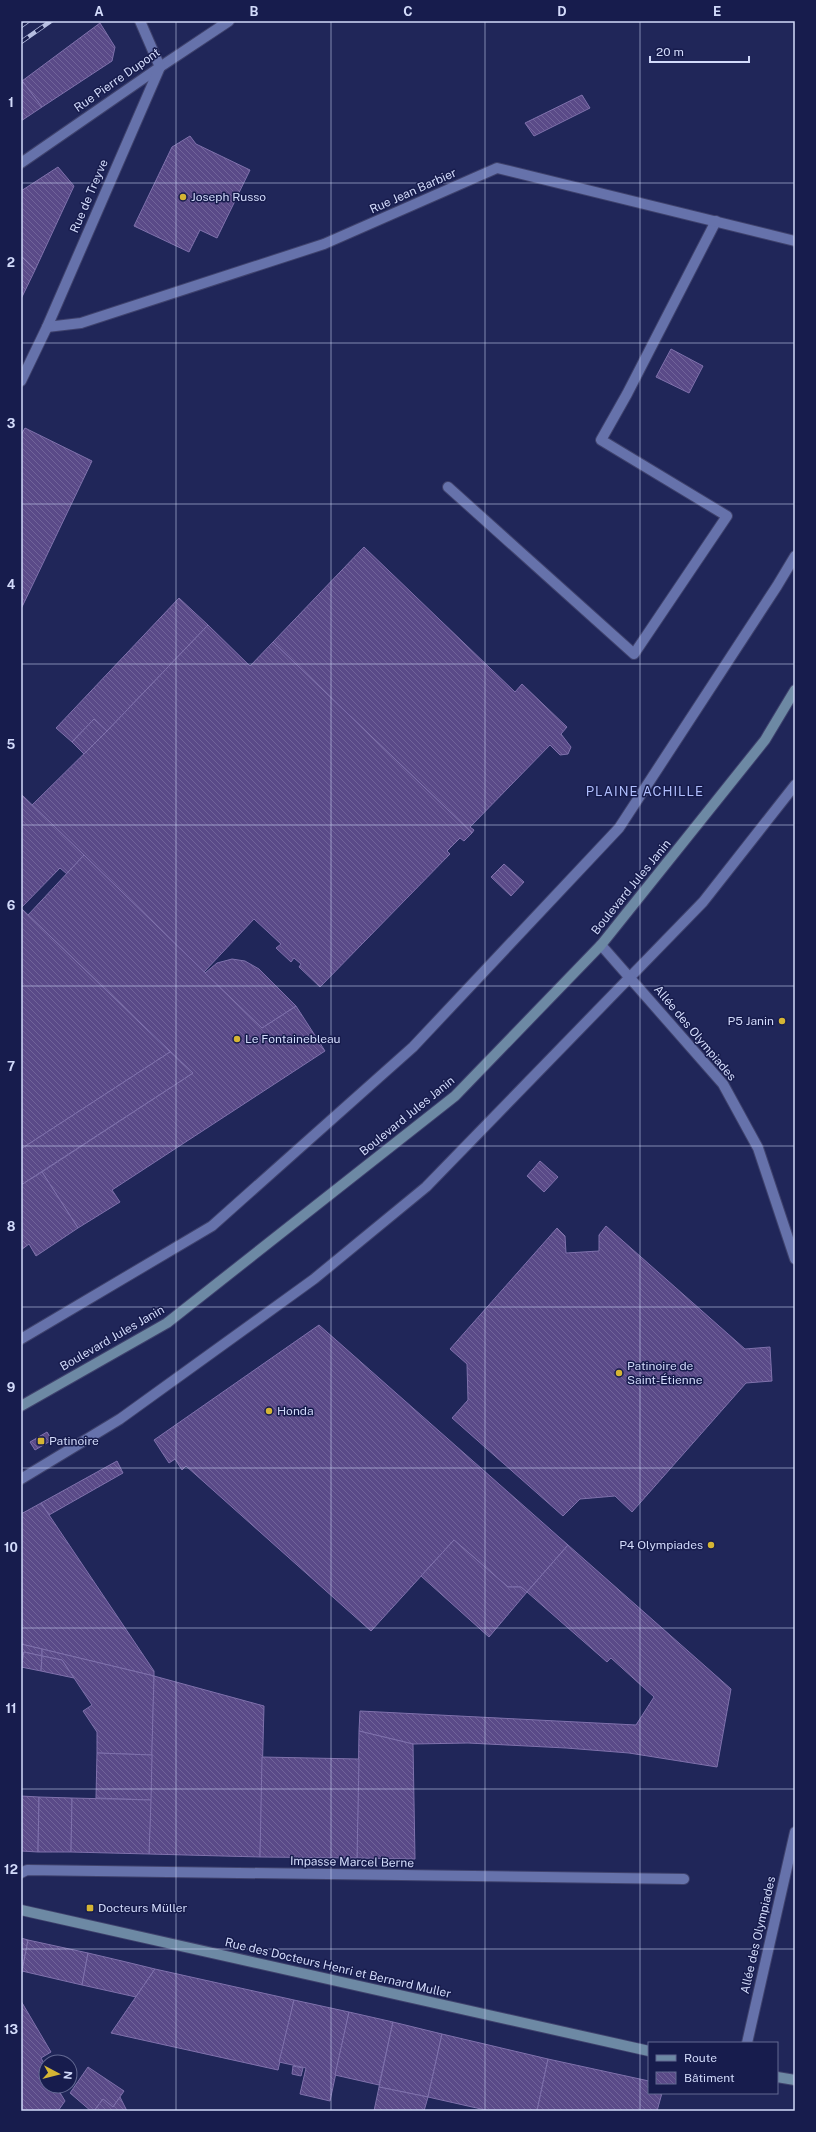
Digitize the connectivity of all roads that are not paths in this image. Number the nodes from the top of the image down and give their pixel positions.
1 (140, 21) edge
2 (229, 21) edge
3 (160, 66) junction
4 (21, 163) edge
5 (716, 221) junction
6 (795, 241) edge
7 (47, 327) junction
8 (21, 381) edge
9 (448, 487) dead end
10 (795, 556) edge
11 (795, 690) edge
12 (795, 784) edge
13 (601, 945) junction
14 (630, 976) junction
15 (795, 1259) edge
16 (21, 1339) edge
17 (21, 1406) edge
18 (21, 1479) edge
19 (795, 1832) edge
20 (21, 1873) edge
21 (684, 1879) dead end
22 (21, 1910) edge
23 (746, 2042) edge
24 (648, 2051) edge
25 (778, 2076) edge
26 (795, 2080) edge

1 - 3 street
2 - 3 street, Rue Pierre Dupont
3 - 4 street, Rue Pierre Dupont
3 - 7 street, Rue de Treyve
5 - 6 street, Rue Jean Barbier
5 - 7 street, Rue Jean Barbier
5 - 9 street
7 - 8 street, Rue de Treyve
10 - 16 street
11 - 13 main road, Boulevard Jules Janin
12 - 14 street
13 - 14 street, Allée des Olympiades
13 - 17 main road, Boulevard Jules Janin
14 - 15 street, Allée des Olympiades
14 - 18 street
19 - 23 street, Allée des Olympiades
20 - 21 street, Impasse Marcel Berne
22 - 24 main road, Rue des Docteurs Henri et Bernard Muller
25 - 26 main road

